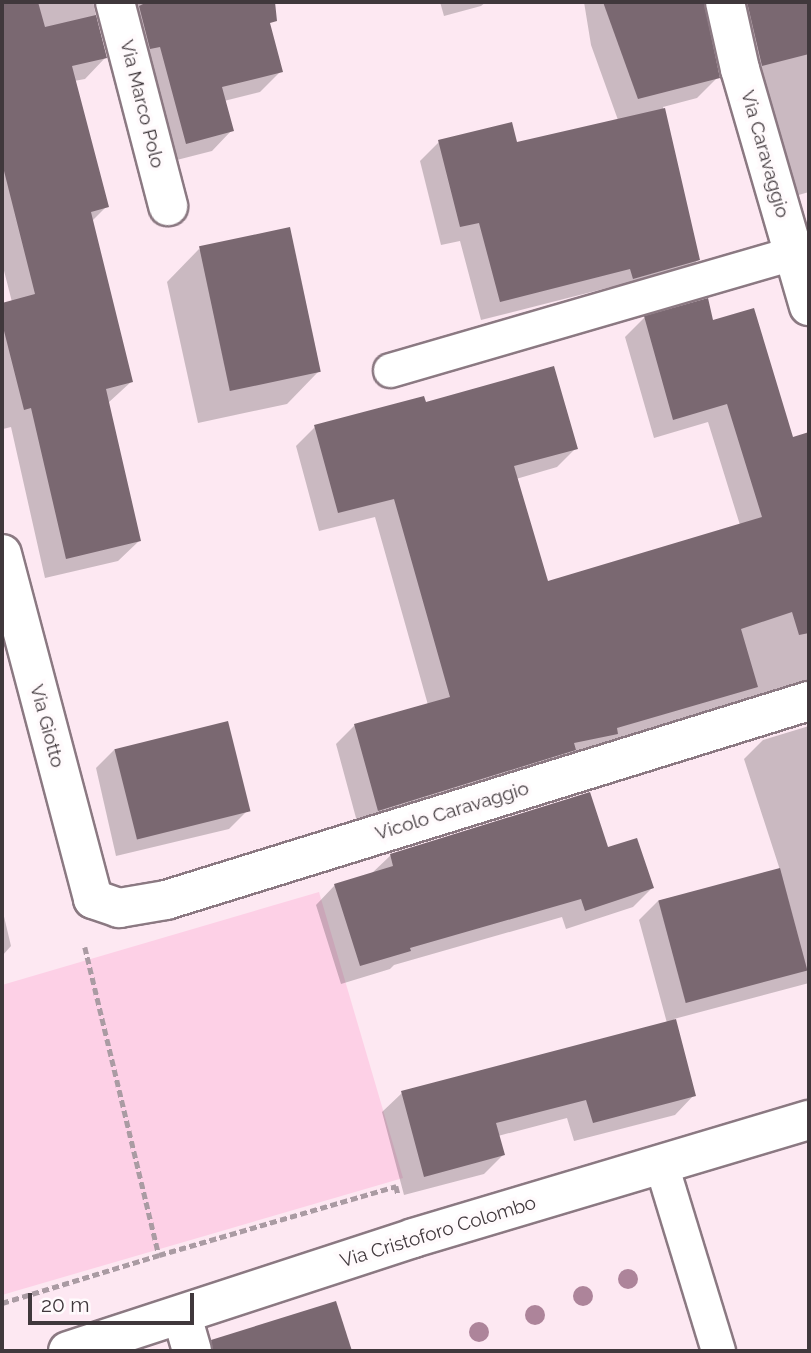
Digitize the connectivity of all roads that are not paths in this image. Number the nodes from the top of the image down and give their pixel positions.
1 (115, 2) edge
2 (725, 2) edge
3 (168, 206) dead end
4 (793, 253) junction
5 (809, 306) edge
6 (390, 370) dead end
7 (2, 554) edge
8 (809, 701) edge
9 (93, 899) joint
10 (809, 1120) edge
11 (661, 1164) junction
12 (187, 1334) edge
13 (68, 1351) edge
14 (718, 1351) edge

1 - 3 street, Via Marco Polo
2 - 4 street, Via Caravaggio
4 - 5 street, Via Caravaggio
4 - 6 lane
7 - 9 street, Via Giotto
8 - 9 street, Vicolo Caravaggio
10 - 11 street, Via Cristoforo Colombo
11 - 12 street, Via Cristoforo Colombo
11 - 14 lane
12 - 13 street, Via Cristoforo Colombo

